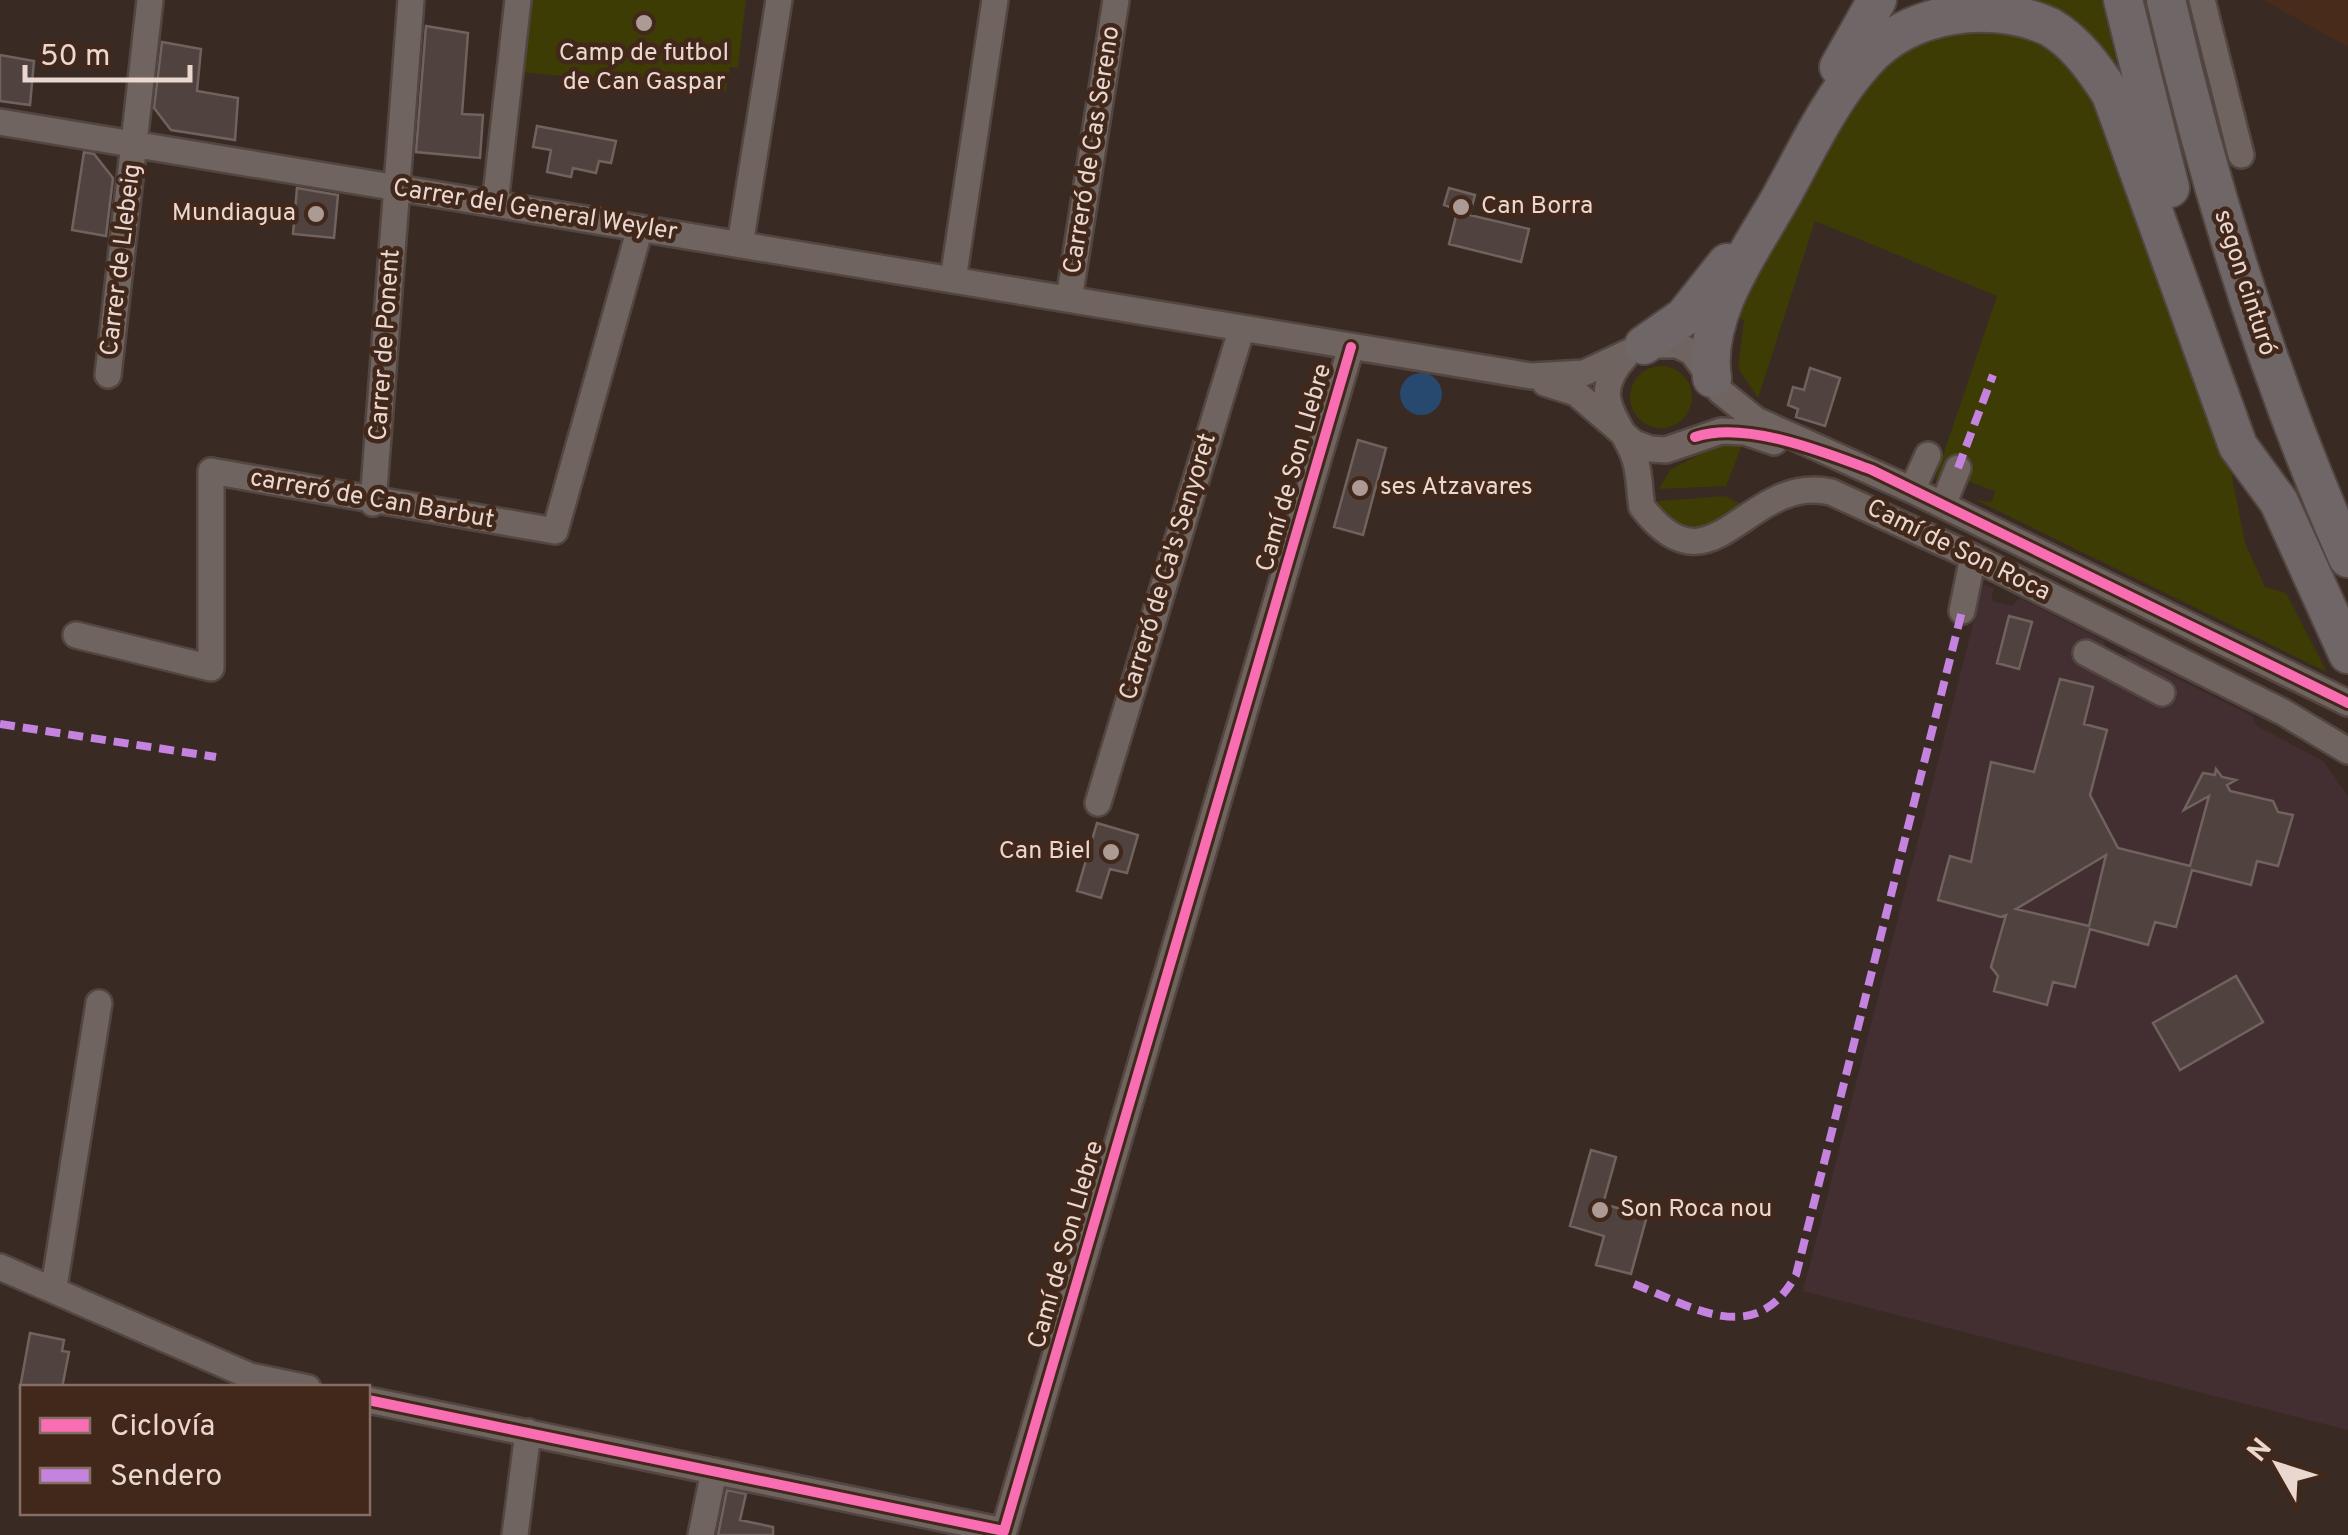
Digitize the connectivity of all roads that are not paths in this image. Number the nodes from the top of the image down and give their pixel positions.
1 (150, 0) edge
2 (411, 0) edge
3 (518, 0) edge
4 (779, 0) edge
5 (996, 0) edge
6 (1116, 0) edge
7 (1877, 0) edge
8 (2123, 0) edge
9 (2166, 0) edge
10 (2202, 0) edge
11 (0, 122) edge
12 (137, 145) junction
13 (2242, 155) dead end
14 (398, 188) junction
15 (495, 204) junction
16 (640, 228) junction
17 (740, 244) junction
18 (953, 280) junction
19 (1070, 299) junction
20 (1242, 331) junction
21 (1351, 347) junction
22 (1636, 349) junction
23 (108, 375) dead end
24 (1532, 376) junction
25 (1712, 378) junction
26 (1620, 432) junction
27 (1688, 442) junction
28 (1801, 444) junction
29 (1928, 455) dead end
30 (1958, 468) dead end
31 (1912, 490) junction
32 (373, 502) junction
33 (2279, 502) junction
34 (1944, 505) junction
35 (1654, 520) junction
36 (1973, 557) junction
37 (2348, 558) edge
38 (2010, 576) junction
39 (2004, 602) dead end
40 (1962, 611) dead end
41 (2119, 630) junction
42 (76, 634) dead end
43 (2086, 653) dead end
44 (2348, 654) edge
45 (2112, 667) junction
46 (2162, 693) dead end
47 (2348, 704) edge
48 (2348, 751) edge
49 (1098, 803) dead end
50 (100, 1003) dead end
51 (0, 1267) edge
52 (54, 1287) junction
53 (294, 1385) edge
54 (370, 1400) edge
55 (528, 1432) junction
56 (714, 1471) junction
57 (515, 1535) edge
58 (701, 1535) edge

1 - 12 street, Carrer de Llebeig
2 - 14 street, Carrer de Ponent
3 - 15 street
4 - 17 street
5 - 18 street
6 - 19 street, Carreró de Cas Sereno
7 - 22 highway
8 - 33 highway, segon cinturó
9 - 37 highway, segon cinturó
10 - 13 street
11 - 12 street, Carrer del General Weyler
12 - 14 street, Carrer del General Weyler
12 - 23 street, Carrer de Llebeig
14 - 15 street, Carrer del General Weyler
14 - 32 street, Carrer de Ponent
15 - 16 street, Carrer del General Weyler
16 - 17 street, Carrer del General Weyler
16 - 32 street, carreró de Can Barbut
17 - 18 street, Carrer del General Weyler
18 - 19 street, Carrer del General Weyler
19 - 20 street, Carrer del General Weyler
20 - 21 street, Carrer del General Weyler
20 - 49 street, Carreró de Ca's Senyoret
21 - 24 street, Carrer del General Weyler
21 - 56 street, Camí de Son Llebre
22 - 24 street
22 - 25 street
22 - 26 street
24 - 26 street
25 - 27 street
25 - 28 street
25 - 33 highway
26 - 27 street
26 - 35 street
27 - 28 street
27 - 35 street
28 - 31 street
29 - 31 street
30 - 34 street
31 - 34 street
32 - 42 street, carreró de Can Barbut
33 - 44 highway
34 - 47 street
35 - 36 street, Camí de Son Roca
36 - 38 street, Camí de Son Roca
36 - 40 street
38 - 39 street
38 - 41 street, Camí de Son Roca
41 - 45 street
41 - 48 street, Camí de Son Roca
43 - 45 street
45 - 46 street
50 - 52 street
51 - 52 street
52 - 53 street
54 - 55 street, Camí de Son Llebre
55 - 56 street, Camí de Son Llebre
55 - 57 street
56 - 58 street

